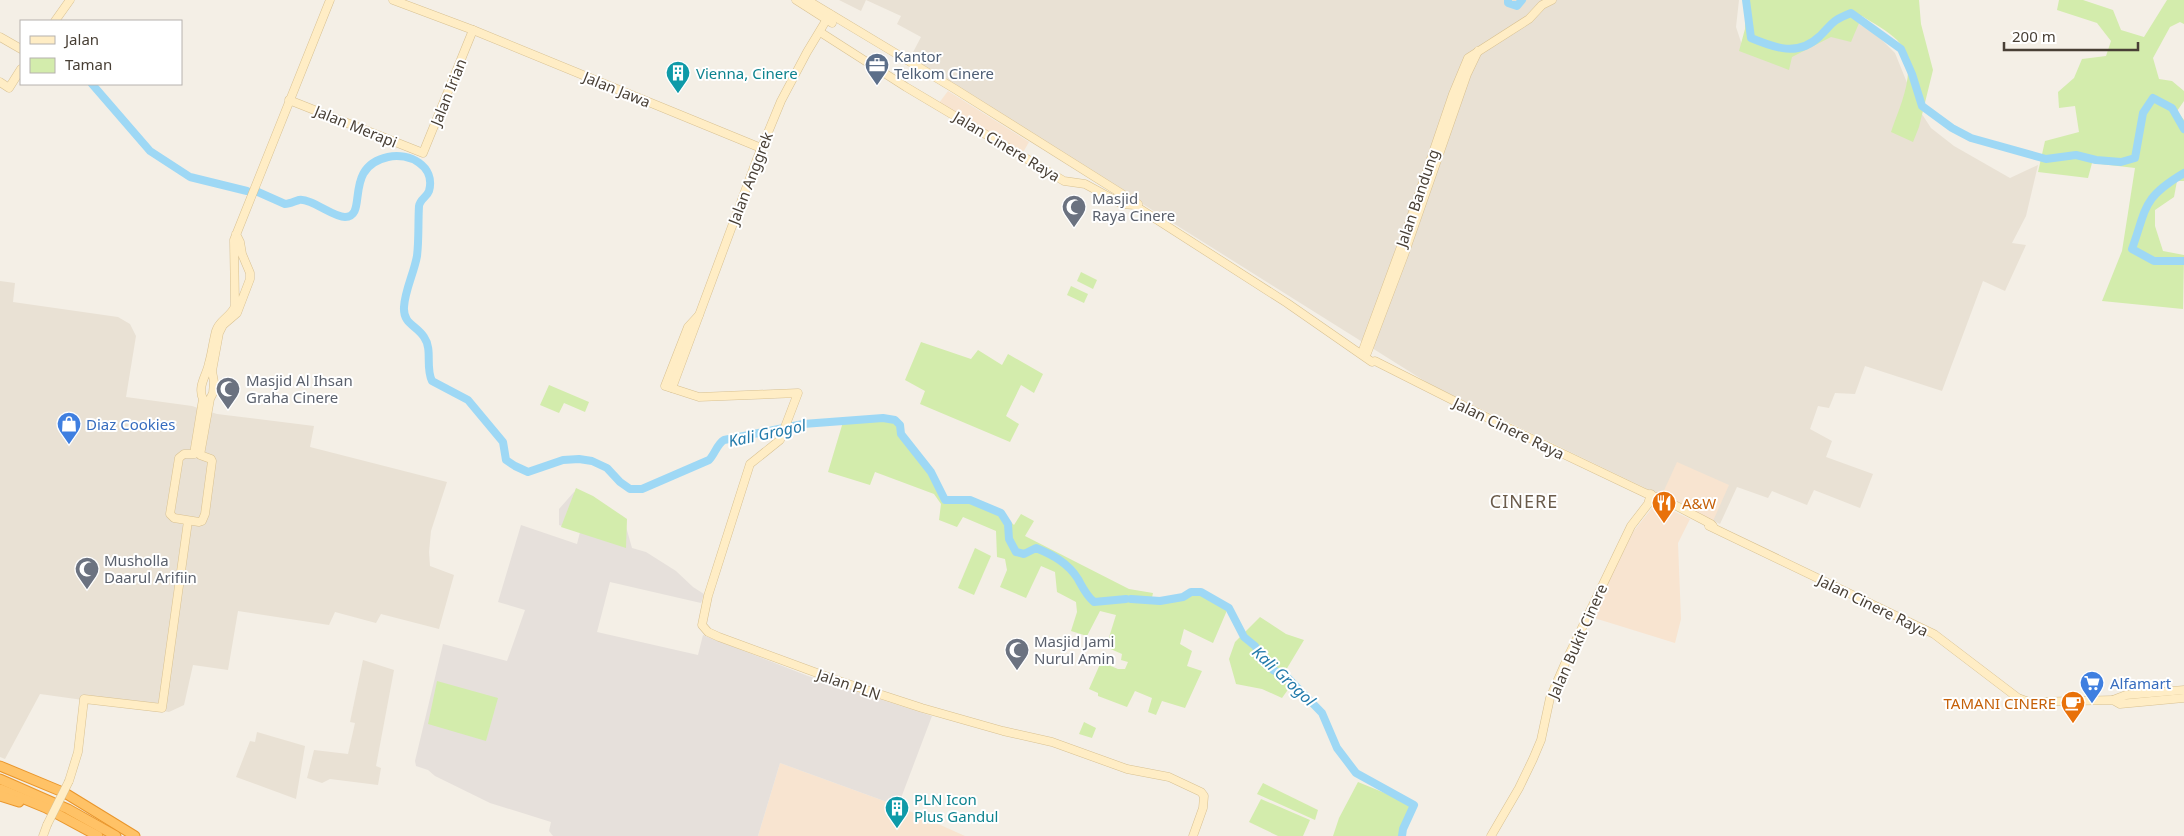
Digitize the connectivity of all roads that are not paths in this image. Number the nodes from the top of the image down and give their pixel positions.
1 (70, 0) edge
2 (330, 0) edge
3 (393, 0) edge
4 (796, 0) edge
5 (808, 0) edge
6 (1552, 0) edge
7 (831, 19) junction
8 (56, 20) edge
9 (471, 30) junction
10 (822, 33) junction
11 (0, 37) edge
12 (882, 46) junction
13 (20, 47) edge
14 (20, 71) edge
15 (0, 82) edge
16 (290, 100) junction
17 (761, 148) junction
18 (422, 152) joint
19 (1083, 174) dead end
20 (236, 234) junction
21 (1365, 351) junction
22 (1375, 361) junction
23 (210, 370) junction
24 (798, 393) joint
25 (206, 399) junction
26 (197, 455) junction
27 (1651, 497) junction
28 (185, 520) junction
29 (2184, 690) edge
30 (2184, 698) edge
31 (2112, 700) junction
32 (0, 766) edge
33 (0, 779) edge
34 (0, 789) edge
35 (0, 796) edge
36 (46, 808) junction
37 (43, 836) edge
38 (98, 836) edge
39 (116, 836) edge
40 (135, 836) edge
41 (1193, 836) edge
42 (1491, 836) edge

1 - 8 street
2 - 16 street
3 - 9 street, Jalan Jawa
4 - 7 street
5 - 7 street
6 - 21 street, Jalan Bandung
7 - 10 street, Jalan Anggrek
7 - 12 street, Jalan Cinere Raya
9 - 17 street, Jalan Jawa
9 - 18 street, Jalan Irian
10 - 17 street, Jalan Anggrek
10 - 22 street, Jalan Cinere Raya
11 - 13 street
12 - 19 street, Jalan Cinere Raya
12 - 21 street, Jalan Cinere Raya
14 - 15 street
16 - 18 street, Jalan Merapi
16 - 20 street
17 - 24 street, Jalan Anggrek
20 - 23 street
20 - 23 street
21 - 22 street, Jalan Cinere Raya
22 - 27 street, Jalan Cinere Raya
23 - 25 street
23 - 25 street
24 - 41 street, Jalan PLN
25 - 26 street
26 - 28 street
26 - 28 street
27 - 31 street, Jalan Cinere Raya
27 - 42 street, Jalan Bukit Cinere
28 - 37 street, bridge
29 - 31 street, Jalan Cinere Raya
30 - 31 street, Jalan Cinere Raya
32 - 40 highway
33 - 39 highway
34 - 36 highway
35 - 36 highway
36 - 38 highway

